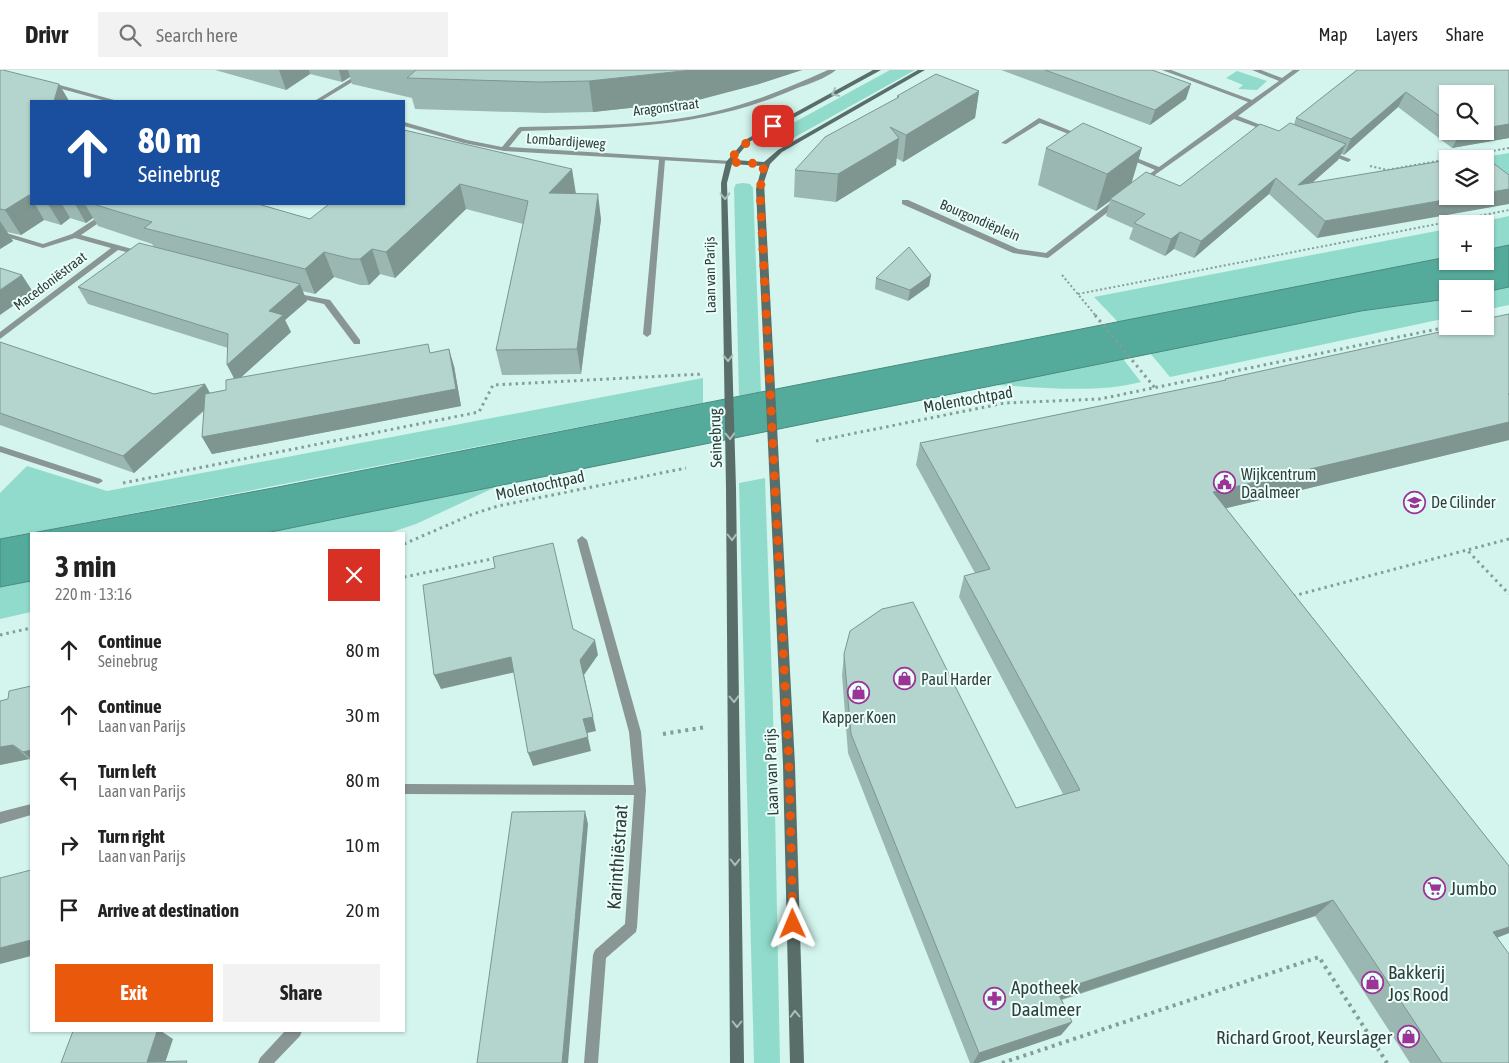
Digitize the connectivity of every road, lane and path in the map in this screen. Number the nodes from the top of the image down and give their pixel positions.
1 (369, 70) edge
2 (832, 70) edge
3 (878, 70) edge
4 (922, 70) edge
5 (1165, 70) edge
6 (1255, 70) edge
7 (1296, 70) edge
8 (1283, 80) junction
9 (37, 81) edge
10 (108, 100) edge
11 (323, 100) edge
12 (1253, 102) junction
13 (1233, 116) junction
14 (405, 124) edge
15 (1277, 133) edge
16 (1085, 139) edge
17 (1004, 143) dead end
18 (1509, 148) edge
19 (504, 149) junction
20 (1321, 150) edge
21 (1494, 150) edge
22 (1122, 154) edge
23 (662, 160) junction
24 (1348, 160) joint
25 (1439, 160) edge
26 (729, 162) junction
27 (764, 164) junction
28 (1159, 168) junction
29 (1137, 186) edge
30 (1122, 198) edge
31 (904, 202) dead end
32 (121, 205) edge
33 (1509, 210) edge
34 (0, 234) edge
35 (75, 236) junction
36 (116, 248) junction
37 (145, 256) edge
38 (279, 290) edge
39 (1439, 329) edge
40 (1426, 332) junction
41 (647, 334) dead end
42 (0, 336) edge
43 (1433, 338) edge
44 (357, 342) dead end
45 (728, 373) junction
46 (728, 388) joint
47 (1155, 388) junction
48 (816, 442) dead end
49 (0, 449) edge
50 (686, 468) dead end
51 (98, 481) joint
52 (1509, 539) edge
53 (582, 540) dead end
54 (405, 544) edge
55 (1467, 550) junction
56 (498, 557) edge
57 (405, 577) edge
58 (1509, 594) edge
59 (1288, 598) edge
60 (30, 628) edge
61 (0, 635) edge
62 (734, 728) junction
63 (635, 732) junction
64 (405, 788) edge
65 (640, 790) junction
66 (30, 810) edge
67 (0, 818) edge
68 (294, 1032) edge
69 (265, 1063) edge
70 (591, 1063) edge
71 (737, 1063) edge
72 (797, 1063) edge
73 (1002, 1063) edge
74 (1387, 1063) edge

1 - 11 street
2 - 19 street, Aragonstraat
3 -> 26 street
4 - 27 street
5 - 12 street
6 - 8 street
7 - 8 street
8 - 12 street
9 - 10 street
12 - 13 street
13 - 15 street
13 - 28 street
14 - 19 street, Lombardijeweg
16 - 17 street
18 - 21 path
19 - 23 street, Lombardijeweg
20 - 24 street
22 - 28 street
23 - 26 street, Lombardijeweg
23 - 41 street
24 - 25 path
26 - 27 street
26 -> 45 street, Laan van Parijs
72 -> 27 street, Laan van Parijs
28 - 29 street
30 - 31 street, Bourgondiëplein
32 - 35 street, Macedoniëstraat
33 - 47 path
34 - 35 street
35 - 36 street, Macedoniëstraat
36 - 37 street, Macedoniëstraat
36 - 42 street, Macedoniëstraat
38 - 44 street
39 - 40 path, Molentochtpad
40 - 43 path
40 - 47 path, Molentochtpad
45 - 46 street, Laan van Parijs
45 - 51 path
46 -> 62 street, Seinebrug
47 - 48 path, Molentochtpad
49 - 51 street
50 - 54 path, Molentochtpad
52 - 55 path
53 - 63 street, Karinthiëstraat
55 - 58 path
55 - 59 path
56 - 57 path
60 - 61 path
62 - 63 path
62 -> 71 street
63 - 65 street, Karinthiëstraat
64 - 65 street, Karinthiëstraat
65 - 70 street, Karinthiëstraat
66 - 67 street
68 - 69 street
73 - 74 path

